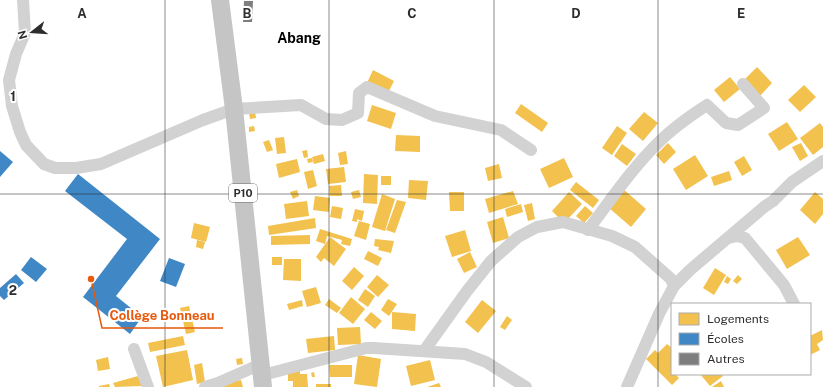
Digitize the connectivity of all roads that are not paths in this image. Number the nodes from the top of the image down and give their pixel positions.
1 (23, 0) edge
2 (220, 0) edge
3 (743, 84) dead end
4 (234, 109) junction
5 (531, 150) dead end
6 (823, 161) edge
7 (588, 230) junction
8 (728, 238) junction
9 (674, 286) junction
10 (793, 303) edge
11 (134, 349) dead end
12 (424, 351) junction
13 (262, 375) edge
14 (148, 387) edge
15 (205, 387) edge
16 (526, 387) edge
17 (627, 387) edge

1 - 4 street
2 - 4 main road, P10
3 - 7 street
4 - 5 street
4 - 13 main road, P10
6 - 8 street
7 - 9 street
7 - 12 street
8 - 9 street
8 - 10 street
9 - 17 street
11 - 14 street
12 - 13 street
12 - 16 street
13 - 15 street

